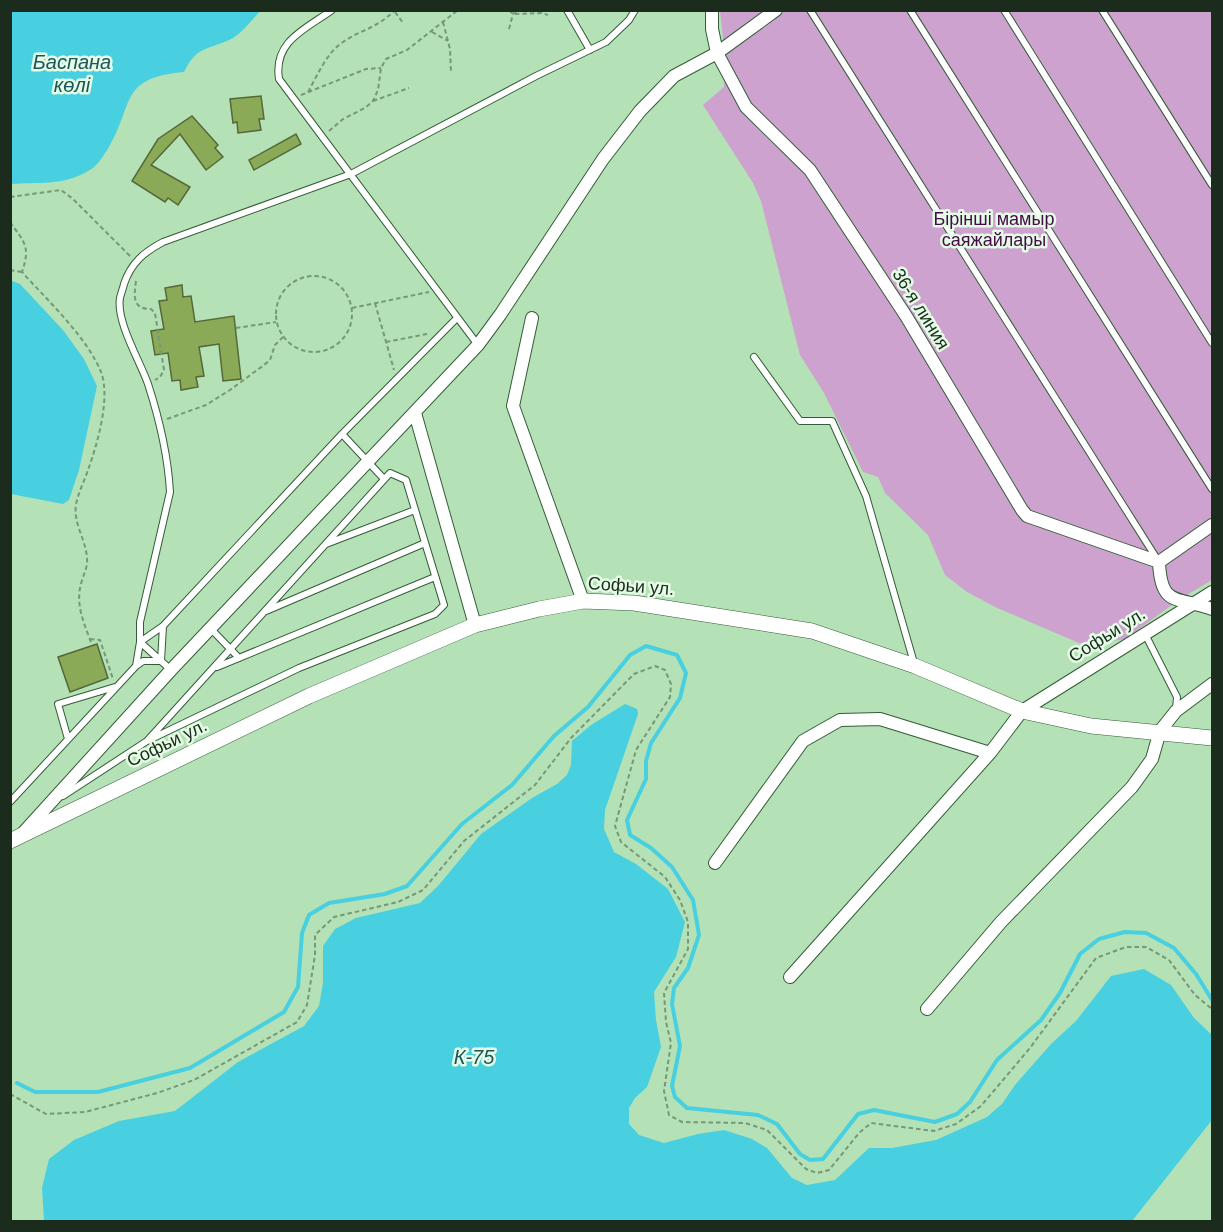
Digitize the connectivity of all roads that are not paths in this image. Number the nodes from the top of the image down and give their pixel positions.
1 (332, 10) edge
2 (567, 10) edge
3 (635, 10) edge
4 (711, 10) edge
5 (776, 10) edge
6 (810, 10) edge
7 (910, 10) edge
8 (1004, 10) edge
9 (1102, 10) edge
10 (590, 50) junction
11 (717, 53) junction
12 (351, 174) junction
13 (1212, 185) edge
14 (457, 318) junction
15 (532, 318) dead end
16 (1212, 343) edge
17 (478, 345) junction
18 (754, 357) dead end
19 (415, 413) junction
20 (342, 434) junction
21 (368, 462) junction
22 (384, 479) junction
23 (1212, 489) edge
24 (415, 510) junction
25 (1212, 525) edge
26 (425, 543) junction
27 (325, 544) junction
28 (1159, 562) junction
29 (435, 577) junction
30 (1212, 592) edge
31 (583, 601) junction
32 (1196, 603) junction
33 (1212, 609) edge
34 (264, 612) junction
35 (474, 625) junction
36 (163, 626) junction
37 (210, 628) junction
38 (1145, 634) junction
39 (140, 642) junction
40 (230, 649) junction
41 (239, 658) junction
42 (136, 666) junction
43 (166, 666) junction
44 (915, 666) junction
45 (213, 668) junction
46 (1212, 684) edge
47 (116, 687) junction
48 (1022, 711) junction
49 (1176, 711) junction
50 (1160, 731) junction
51 (1212, 738) edge
52 (68, 739) junction
53 (147, 741) junction
54 (990, 753) junction
55 (10, 802) edge
56 (51, 803) junction
57 (14, 840) edge
58 (715, 863) dead end
59 (790, 977) dead end
60 (927, 1009) dead end

1 - 12 lane
2 - 10 lane
3 - 10 lane
4 - 11 street, 36-я линия
5 - 11 street
6 - 28 lane
7 - 23 lane
8 - 16 lane
9 - 13 lane
10 - 12 lane
11 - 17 street
11 - 28 street, 36-я линия
12 - 14 lane
12 - 39 lane
14 - 17 lane
14 - 20 lane
15 - 31 street
17 - 19 street
18 - 44 lane
19 - 21 street
19 - 35 street
20 - 21 lane
20 - 36 lane
21 - 22 lane
21 - 37 street
22 - 24 lane
22 - 27 lane
24 - 26 lane
24 - 27 lane
25 - 28 street
26 - 29 lane
26 - 34 lane
27 - 34 lane
28 - 32 street
29 - 41 lane
29 - 53 lane
30 - 32 street, Софьи ул.
31 - 35 street, Софьи ул.
31 - 44 street, Софьи ул.
32 - 33 street
32 - 38 street, Софьи ул.
34 - 40 lane
35 - 57 street, Софьи ул.
36 - 39 lane
36 - 43 lane
37 - 40 lane
37 - 43 street
38 - 48 street, Софьи ул.
38 - 49 lane
39 - 42 lane
39 - 43 lane
40 - 41 lane
40 - 45 lane
41 - 45 lane
42 - 43 lane
42 - 47 lane
43 - 56 street
44 - 48 street, Софьи ул.
45 - 53 lane
46 - 49 street
47 - 52 lane
47 - 52 lane
48 - 50 street
48 - 54 street
49 - 50 street
50 - 51 street
50 - 60 street
52 - 55 lane
53 - 56 lane
54 - 58 street
54 - 59 street
56 - 57 street

